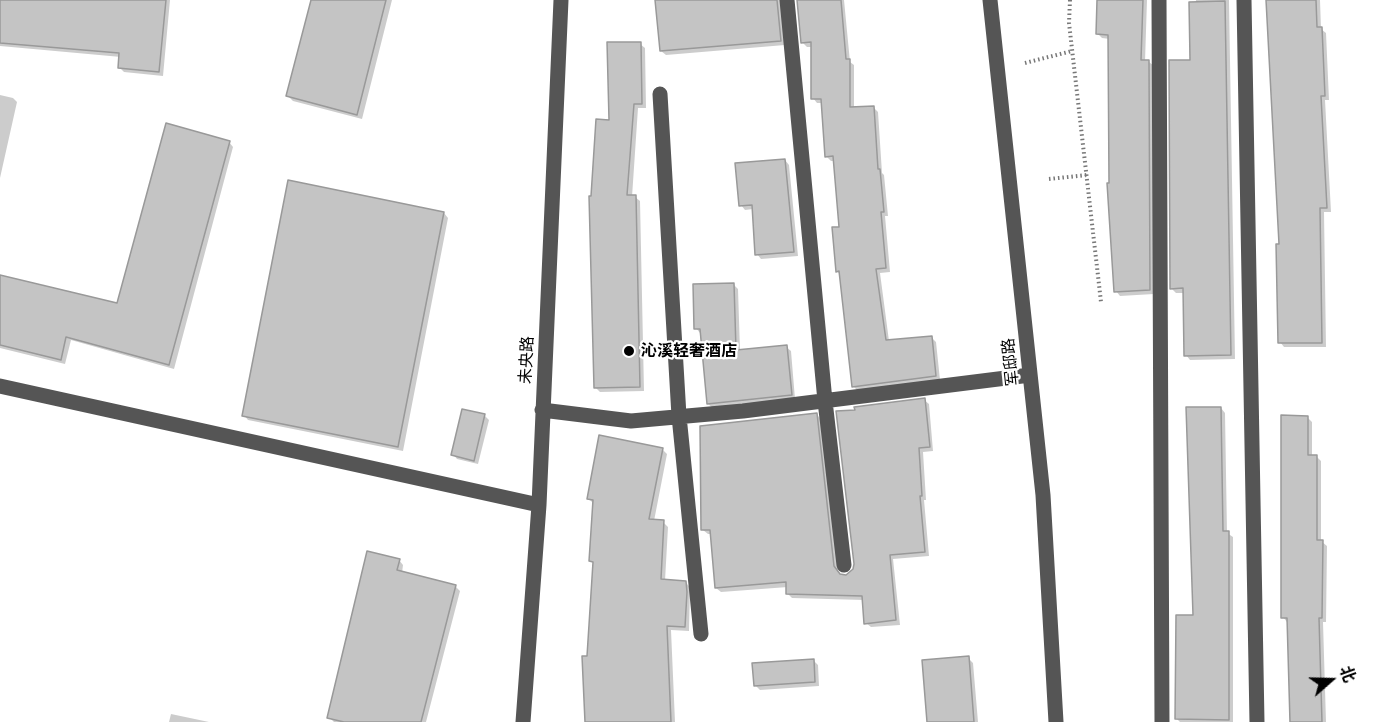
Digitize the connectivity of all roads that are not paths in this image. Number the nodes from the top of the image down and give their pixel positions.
1 (561, 0) edge
2 (788, 0) edge
3 (990, 0) edge
4 (1159, 0) edge
5 (1244, 0) edge
6 (660, 94) dead end
7 (1030, 375) junction
8 (0, 386) edge
9 (825, 401) junction
10 (542, 410) junction
11 (680, 416) junction
12 (539, 505) junction
13 (844, 565) dead end
14 (701, 634) dead end
15 (523, 722) edge
16 (1056, 722) edge
17 (1162, 722) edge
18 (1257, 722) edge

1 - 10 street, 未央路
2 - 9 street
3 - 7 street, 军邸路
4 - 17 street
5 - 18 street
6 - 11 street
7 - 9 street
7 - 16 street, 军邸路
8 - 12 street
9 - 11 street
9 - 13 street
10 - 11 street
10 - 12 street, 未央路
11 - 14 street
12 - 15 street, 未央路

